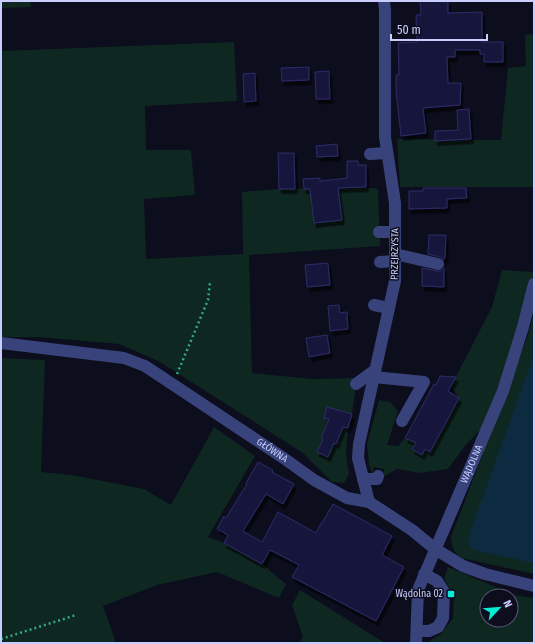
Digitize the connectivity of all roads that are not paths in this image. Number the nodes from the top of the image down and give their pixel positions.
1 (384, 1) edge
2 (387, 153) junction
3 (370, 154) dead end
4 (379, 232) dead end
5 (395, 232) junction
6 (395, 258) junction
7 (380, 262) dead end
8 (438, 264) dead end
9 (534, 284) edge
10 (374, 305) dead end
11 (389, 308) junction
12 (1, 343) edge
13 (374, 373) junction
14 (356, 384) dead end
15 (402, 422) dead end
16 (378, 476) dead end
17 (363, 479) junction
18 (368, 502) junction
19 (435, 549) junction
20 (424, 574) junction
21 (534, 586) edge
22 (417, 637) edge

1 - 2 street, PRZEJRZYSTA
2 - 3 street
2 - 5 street, PRZEJRZYSTA
4 - 5 street
5 - 6 street, PRZEJRZYSTA
6 - 7 street
6 - 8 street
6 - 11 street, PRZEJRZYSTA
9 - 19 street, WĄDOLNA
10 - 11 street
11 - 13 street, PRZEJRZYSTA
12 - 18 street, GŁÓWNA
13 - 14 street
13 - 15 street
13 - 17 street, PRZEJRZYSTA
16 - 17 street
17 - 18 street, PRZEJRZYSTA
18 - 19 street, GŁÓWNA
19 - 20 street, WĄDOLNA
19 - 21 street, GŁÓWNA
20 - 22 street, WĄDOLNA
20 - 22 street

